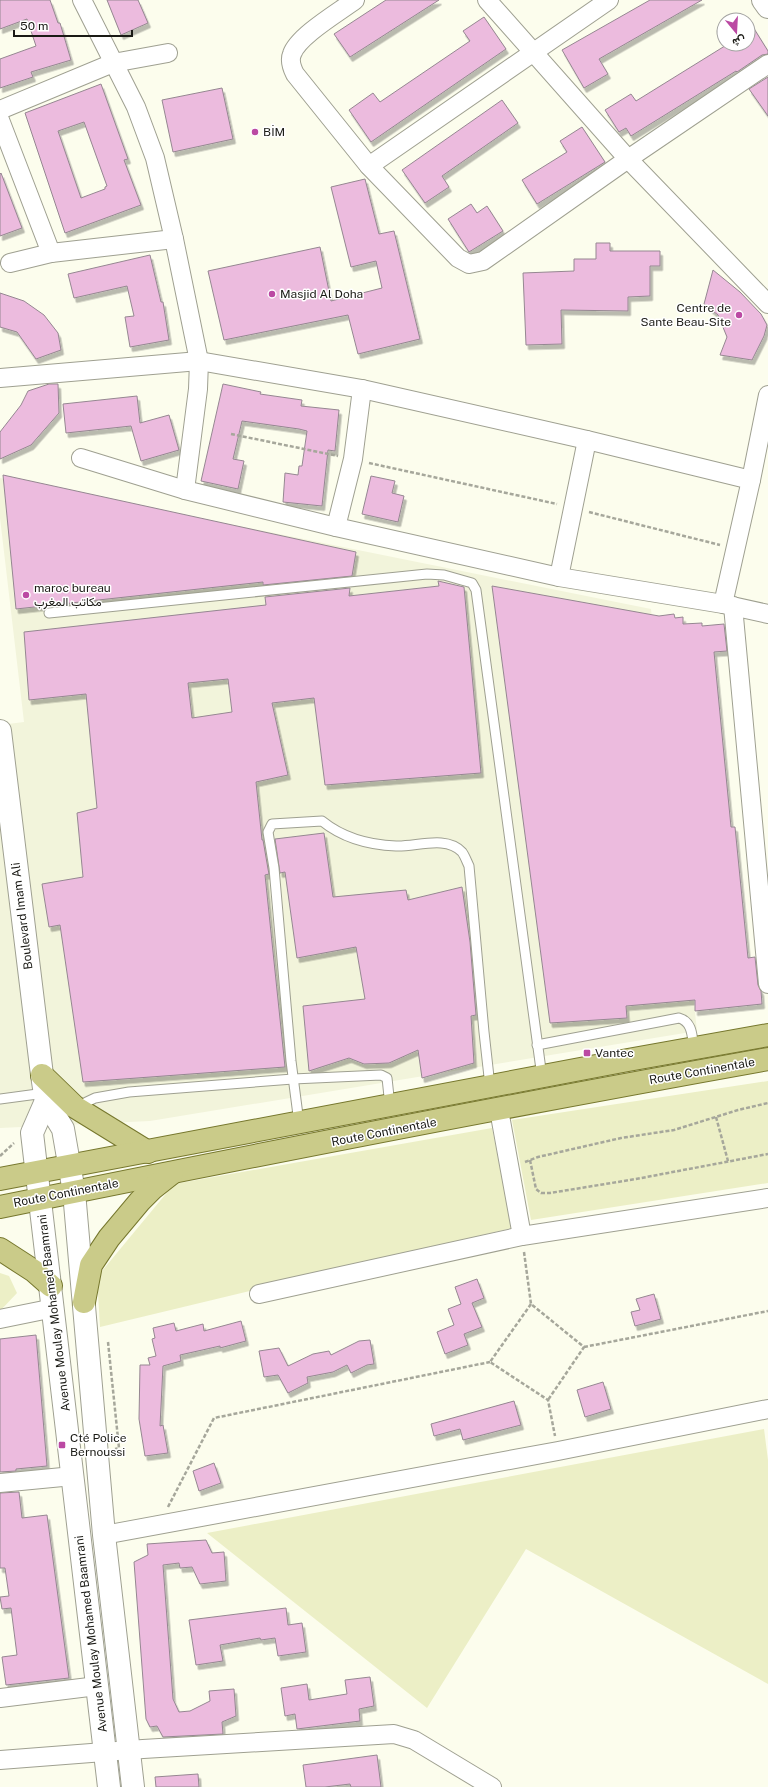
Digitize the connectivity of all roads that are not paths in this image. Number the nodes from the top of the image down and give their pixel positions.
1 (82, 0) edge
2 (355, 0) edge
3 (487, 0) edge
4 (610, 0) edge
5 (763, 0) edge
6 (768, 7) edge
7 (168, 53) dead end
8 (534, 53) junction
9 (113, 63) junction
10 (768, 64) edge
11 (0, 110) edge
12 (0, 120) edge
13 (628, 159) junction
14 (369, 166) junction
15 (174, 239) junction
16 (50, 253) junction
17 (10, 263) dead end
18 (768, 304) edge
19 (199, 362) junction
20 (0, 378) edge
21 (362, 389) junction
22 (768, 395) edge
23 (587, 440) junction
24 (81, 458) dead end
25 (751, 480) junction
26 (185, 490) junction
27 (336, 527) junction
28 (559, 577) junction
29 (728, 605) junction
30 (49, 613) dead end
31 (768, 614) edge
32 (0, 731) edge
33 (768, 984) edge
34 (768, 1035) edge
35 (537, 1045) junction
36 (694, 1049) junction
37 (768, 1059) edge
38 (542, 1077) junction
39 (293, 1079) junction
40 (490, 1087) junction
41 (44, 1090) junction
42 (0, 1098) edge
43 (390, 1106) junction
44 (75, 1107) junction
45 (499, 1110) junction
46 (298, 1123) junction
47 (148, 1152) junction
48 (70, 1166) junction
49 (174, 1171) junction
50 (37, 1172) junction
51 (0, 1180) edge
52 (74, 1192) junction
53 (40, 1198) junction
54 (768, 1198) edge
55 (0, 1207) edge
56 (522, 1236) junction
57 (0, 1250) edge
58 (51, 1286) junction
59 (259, 1294) dead end
60 (84, 1302) junction
61 (54, 1308) junction
62 (0, 1319) edge
63 (768, 1409) edge
64 (73, 1476) junction
65 (0, 1483) edge
66 (104, 1535) junction
67 (97, 1686) junction
68 (0, 1698) edge
69 (129, 1750) junction
70 (105, 1752) junction
71 (0, 1760) edge
72 (109, 1787) edge
73 (133, 1787) edge
74 (492, 1787) edge

1 - 9 street
2 - 14 street
3 - 8 street
4 - 8 street
5 - 6 street
7 - 9 street
8 - 13 street
8 - 14 street
9 - 11 street
9 - 15 street
10 - 13 street
12 - 16 street
13 - 14 street
13 - 18 street
15 - 16 street
15 - 19 street
16 - 17 street
19 - 20 street
19 - 21 street
19 - 26 street
21 - 23 street
21 - 27 street
22 - 25 street
23 - 25 street
23 - 28 street
24 - 26 street
25 - 29 street
26 - 27 street
27 - 28 street
28 - 29 street
29 - 31 street
29 - 33 street
30 - 35 lane
32 - 41 street, Boulevard Imam Ali
34 - 36 main road, Route Continentale
35 - 36 lane
35 - 38 lane
36 - 38 main road, Route Continentale
37 - 45 main road, Route Continentale
38 - 40 main road, Route Continentale
39 - 40 lane
39 - 43 lane
39 - 44 lane
39 - 46 lane
40 - 43 main road, Route Continentale
41 - 42 lane
41 - 44 main road
41 - 48 street, Avenue Moulay Mohamed Baamrani
41 - 50 street, Avenue Moulay Mohamed Baamrani
43 - 46 main road, Route Continentale
44 - 47 main road
45 - 49 main road, Route Continentale
45 - 56 street
46 - 47 main road, Route Continentale
47 - 48 main road, Route Continentale
48 - 50 main road, Route Continentale
48 - 52 street, Avenue Moulay Mohamed Baamrani
49 - 52 main road, Route Continentale
49 - 60 main road
50 - 51 main road, Route Continentale
50 - 53 street, Avenue Moulay Mohamed Baamrani
52 - 53 main road, Route Continentale
52 - 60 street, Avenue Moulay Mohamed Baamrani
53 - 55 main road, Route Continentale
53 - 58 street, Avenue Moulay Mohamed Baamrani
54 - 56 street
56 - 59 street
57 - 58 main road
58 - 61 street, Avenue Moulay Mohamed Baamrani
60 - 66 street, Avenue Moulay Mohamed Baamrani
61 - 62 street
61 - 64 street, Avenue Moulay Mohamed Baamrani
63 - 66 street
64 - 65 street
64 - 67 street, Avenue Moulay Mohamed Baamrani
66 - 69 street, Avenue Moulay Mohamed Baamrani
67 - 68 street
67 - 70 street, Avenue Moulay Mohamed Baamrani
69 - 70 street
69 - 73 street, Avenue Moulay Mohamed Baamrani
69 - 74 street
70 - 71 street
70 - 72 street, Avenue Moulay Mohamed Baamrani

